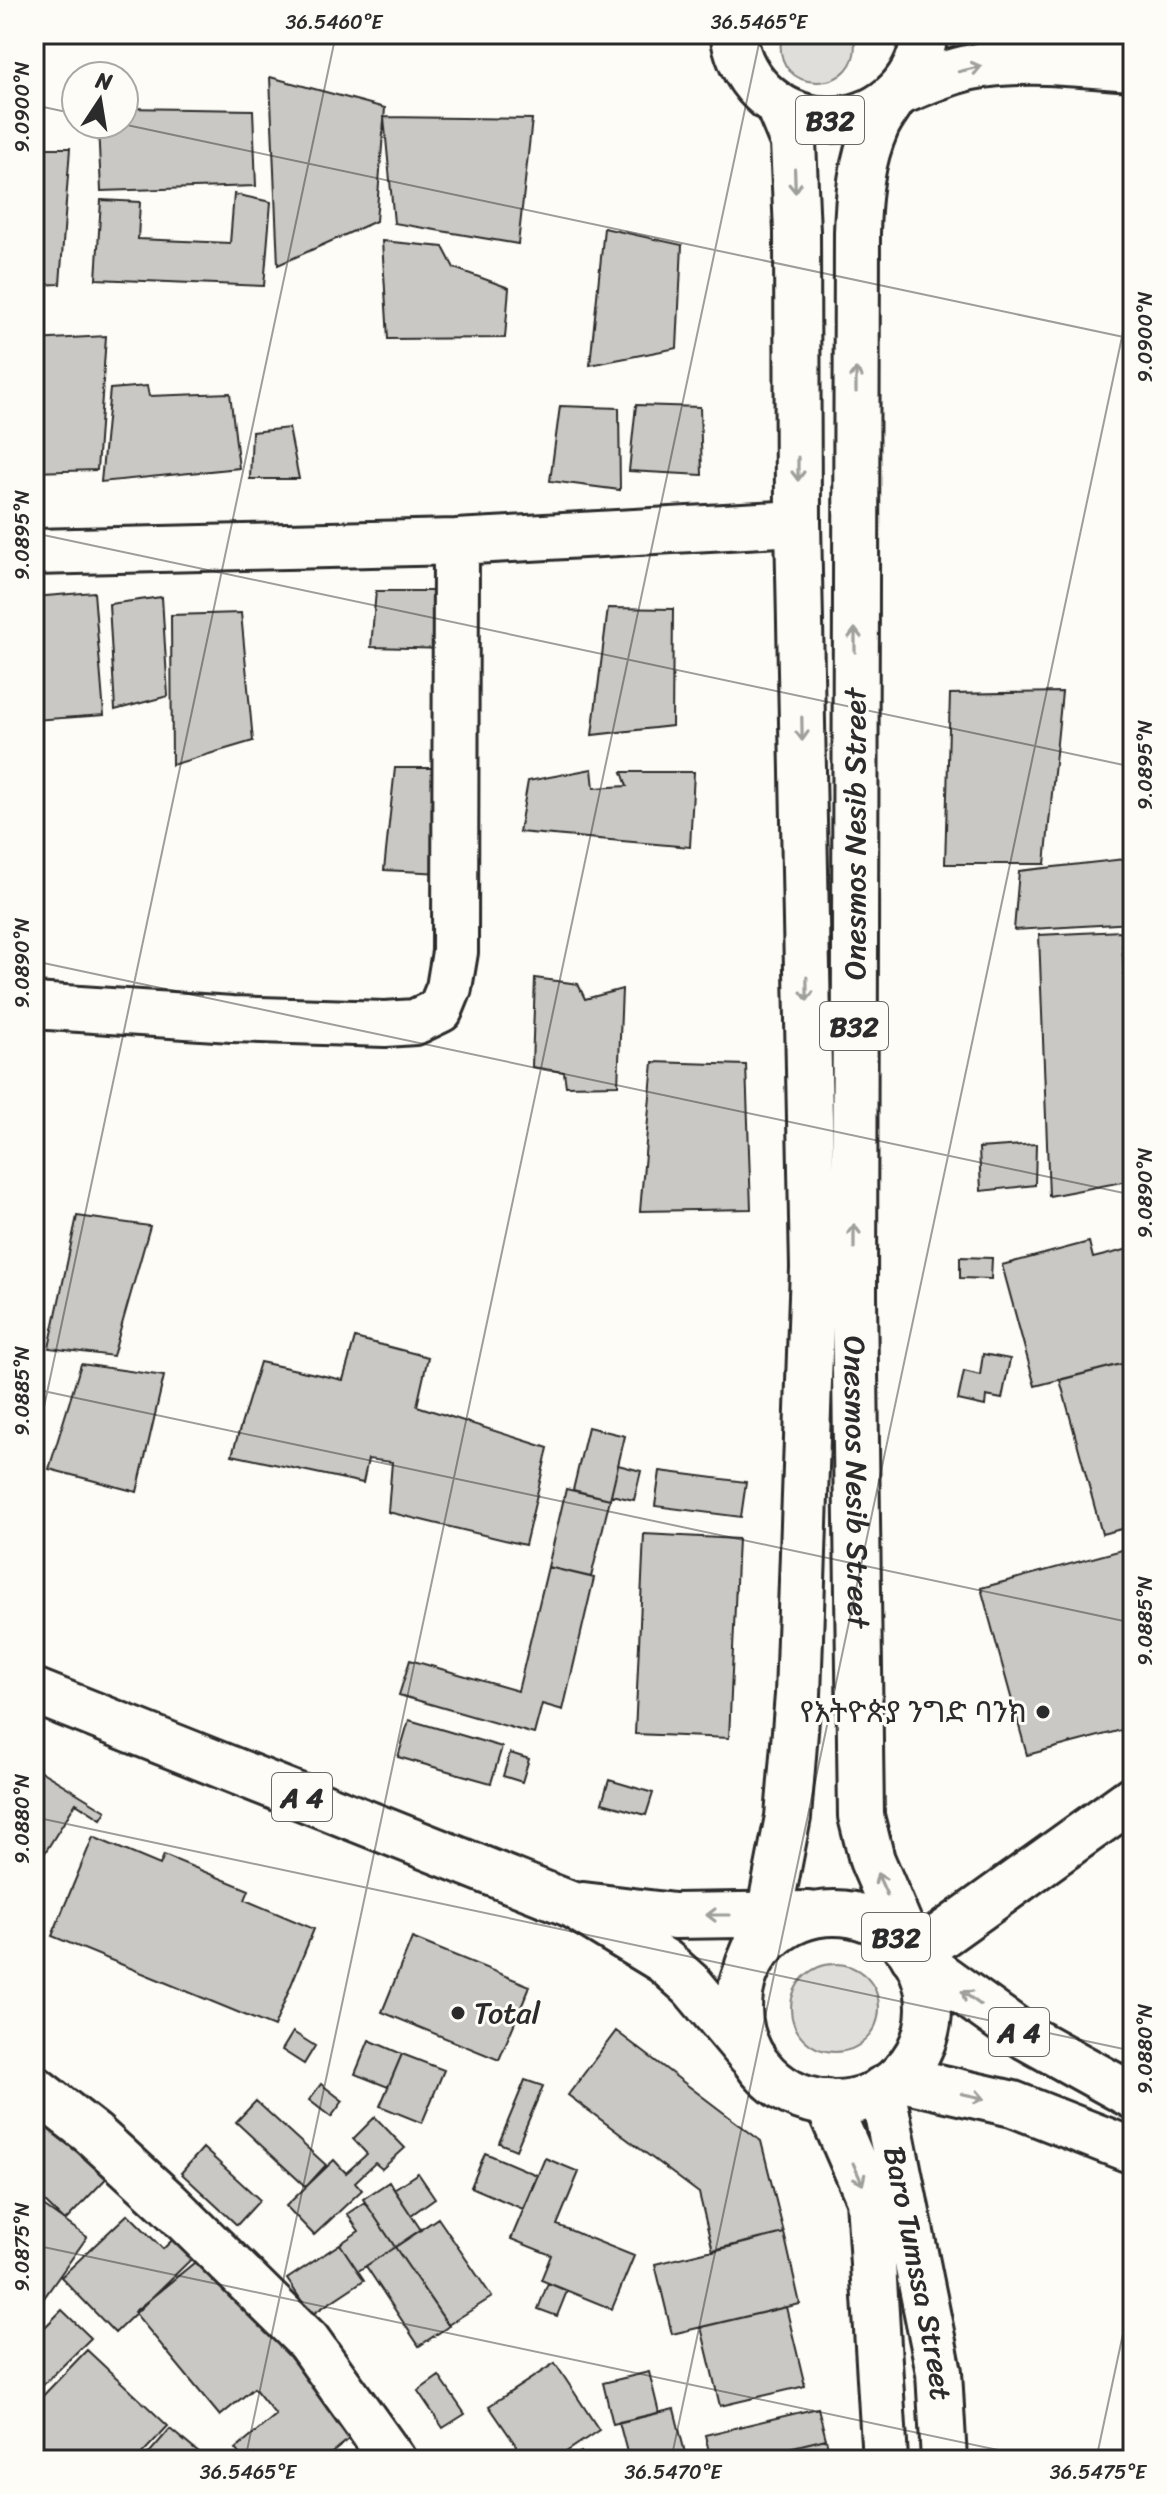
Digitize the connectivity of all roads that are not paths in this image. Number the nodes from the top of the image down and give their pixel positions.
1 (733, 34) edge
2 (925, 34) edge
3 (1133, 68) edge
4 (896, 94) junction
5 (778, 106) junction
6 (798, 523) junction
7 (456, 542) junction
8 (34, 552) edge
9 (34, 1006) edge
10 (813, 1268) junction
11 (854, 1296) junction
12 (802, 1524) junction
13 (857, 1528) junction
14 (34, 1691) edge
15 (1133, 1798) edge
16 (570, 1904) junction
17 (824, 1913) junction
18 (769, 1915) junction
19 (913, 1956) junction
20 (748, 1965) junction
21 (750, 2055) junction
22 (890, 2083) junction
23 (34, 2088) edge
24 (1133, 2096) edge
25 (827, 2102) junction
26 (1133, 2151) edge
27 (393, 2460) edge
28 (885, 2460) edge
29 (944, 2460) edge

1 - 5 main road, B32
2 - 4 main road, B32
4 -> 3 main road
4 - 5 main road, B32
11 -> 4 main road, Onesmos Nesib Street / B32
5 -> 6 main road, Onesmos Nesib Street / B32
6 - 7 main road
6 -> 10 main road, Onesmos Nesib Street / B32
7 - 8 main road
7 - 9 main road
10 - 11 main road
10 - 12 main road, Onesmos Nesib Street / B32
11 - 13 main road, Onesmos Nesib Street / B32
12 - 13 main road
12 - 18 main road, Onesmos Nesib Street / B32
19 -> 13 main road, Onesmos Nesib Street / B32
14 - 16 main road, A 4
15 - 19 main road
18 -> 16 main road, A 4
16 - 21 main road, A 4
17 - 18 main road, A 4
17 - 19 main road, B32
17 - 20 main road, B32
18 - 20 main road, Onesmos Nesib Street / B32
19 - 22 main road, B32
24 -> 19 main road, A 4
20 - 21 main road, B32
21 - 25 main road, B32
22 - 25 main road, B32
22 -> 26 main road, A 4
22 - 29 main road, Baro Tumssa Street
23 - 27 main road
25 -> 28 main road, Baro Tumssa Street

